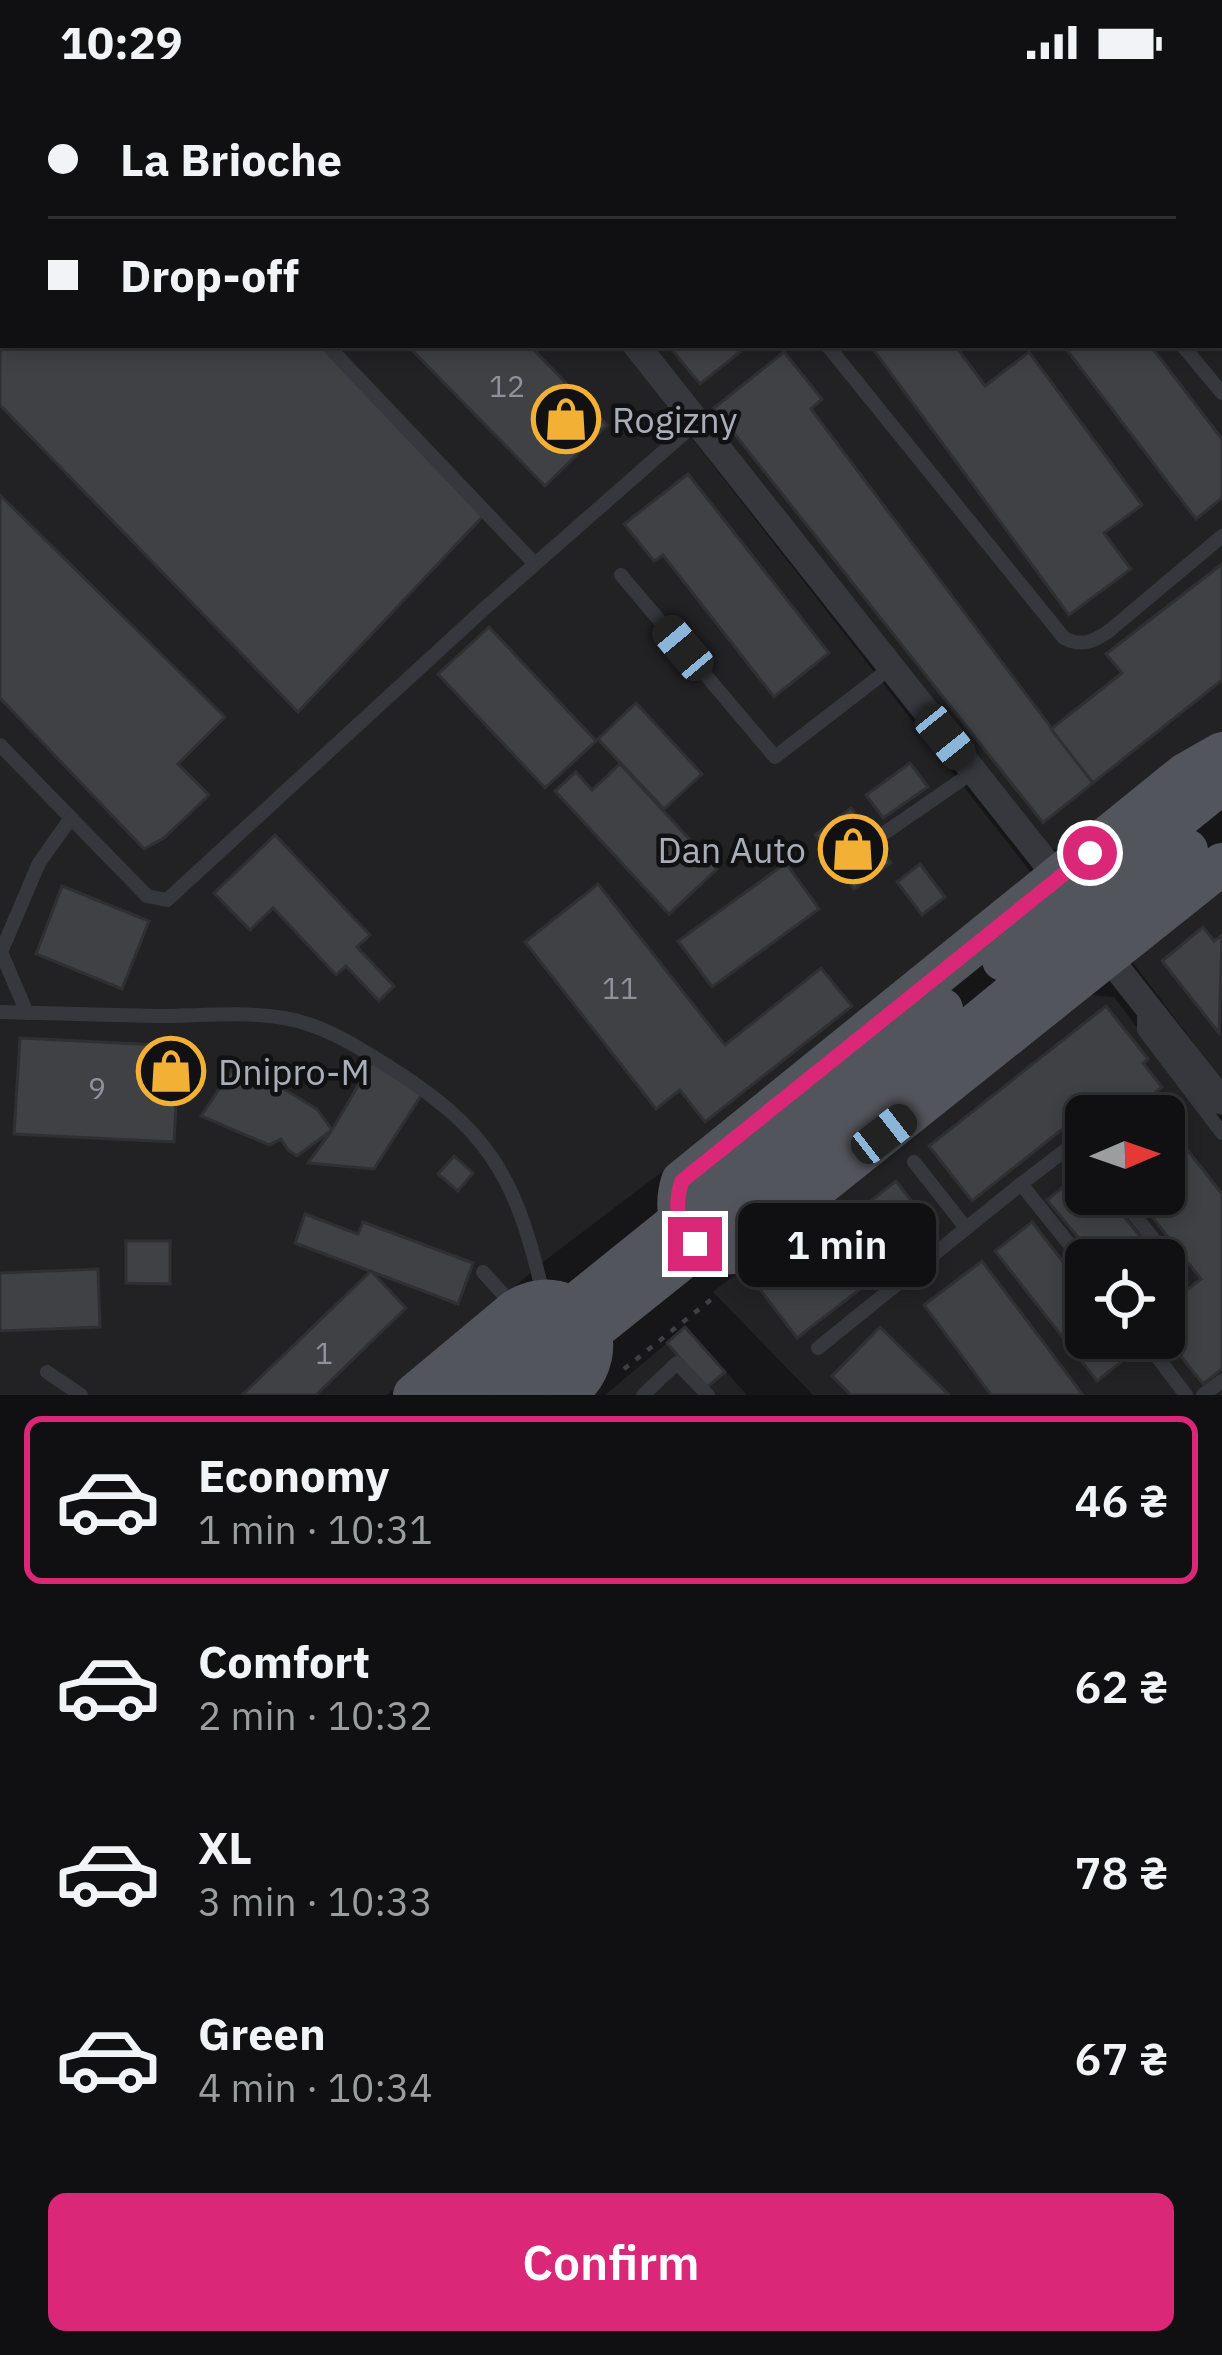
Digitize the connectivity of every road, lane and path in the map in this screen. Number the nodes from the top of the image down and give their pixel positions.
1 (330, 348) edge
2 (638, 348) edge
3 (829, 348) edge
4 (1184, 348) edge
5 (1222, 393) edge
6 (697, 422) junction
7 (1222, 536) edge
8 (535, 564) junction
9 (621, 575) dead end
10 (889, 668) junction
11 (0, 746) edge
12 (1222, 752) edge
13 (974, 772) junction
14 (1222, 783) edge
15 (71, 818) junction
16 (1222, 821) edge
17 (886, 832) dead end
18 (1222, 864) edge
19 (1058, 878) junction
20 (1108, 957) junction
21 (1144, 1003) junction
22 (0, 1012) edge
23 (27, 1013) junction
24 (951, 1023) junction
25 (1217, 1084) edge
26 (1222, 1133) edge
27 (1065, 1150) edge
28 (914, 1162) dead end
29 (1021, 1184) junction
30 (1135, 1215) edge
31 (966, 1228) junction
32 (1065, 1239) edge
33 (1153, 1239) edge
34 (483, 1272) dead end
35 (713, 1298) dead end
36 (530, 1304) junction
37 (818, 1348) dead end
38 (1159, 1359) edge
39 (47, 1372) dead end
40 (612, 1379) dead end
41 (1222, 1381) edge
42 (81, 1395) edge
43 (414, 1395) edge
44 (463, 1395) edge
45 (512, 1395) edge
46 (565, 1395) edge
47 (644, 1395) edge
48 (708, 1395) edge
49 (1186, 1395) edge
50 (1203, 1395) edge

1 - 8 lane
2 - 6 street
3 - 7 lane
4 - 5 lane
6 - 8 lane
6 - 10 street
8 - 15 lane
9 - 10 lane
10 - 13 street
11 - 15 lane
12 - 19 main road
13 - 17 lane
13 - 19 street
14 - 24 main road
15 - 23 lane
16 - 24 main road
18 - 20 main road
19 - 20 main road
20 - 21 street
21 - 25 street
21 - 26 lane
22 - 23 lane
23 - 36 lane
24 - 44 main road, bridge
24 - 45 main road, bridge
27 - 29 lane
28 - 31 lane
29 - 31 lane
29 - 32 lane
30 - 33 lane
31 - 37 lane
34 - 36 lane
35 - 40 path
36 - 43 main road
36 - 46 main road
38 - 49 lane
39 - 42 lane
41 - 50 lane
47 - 48 lane

